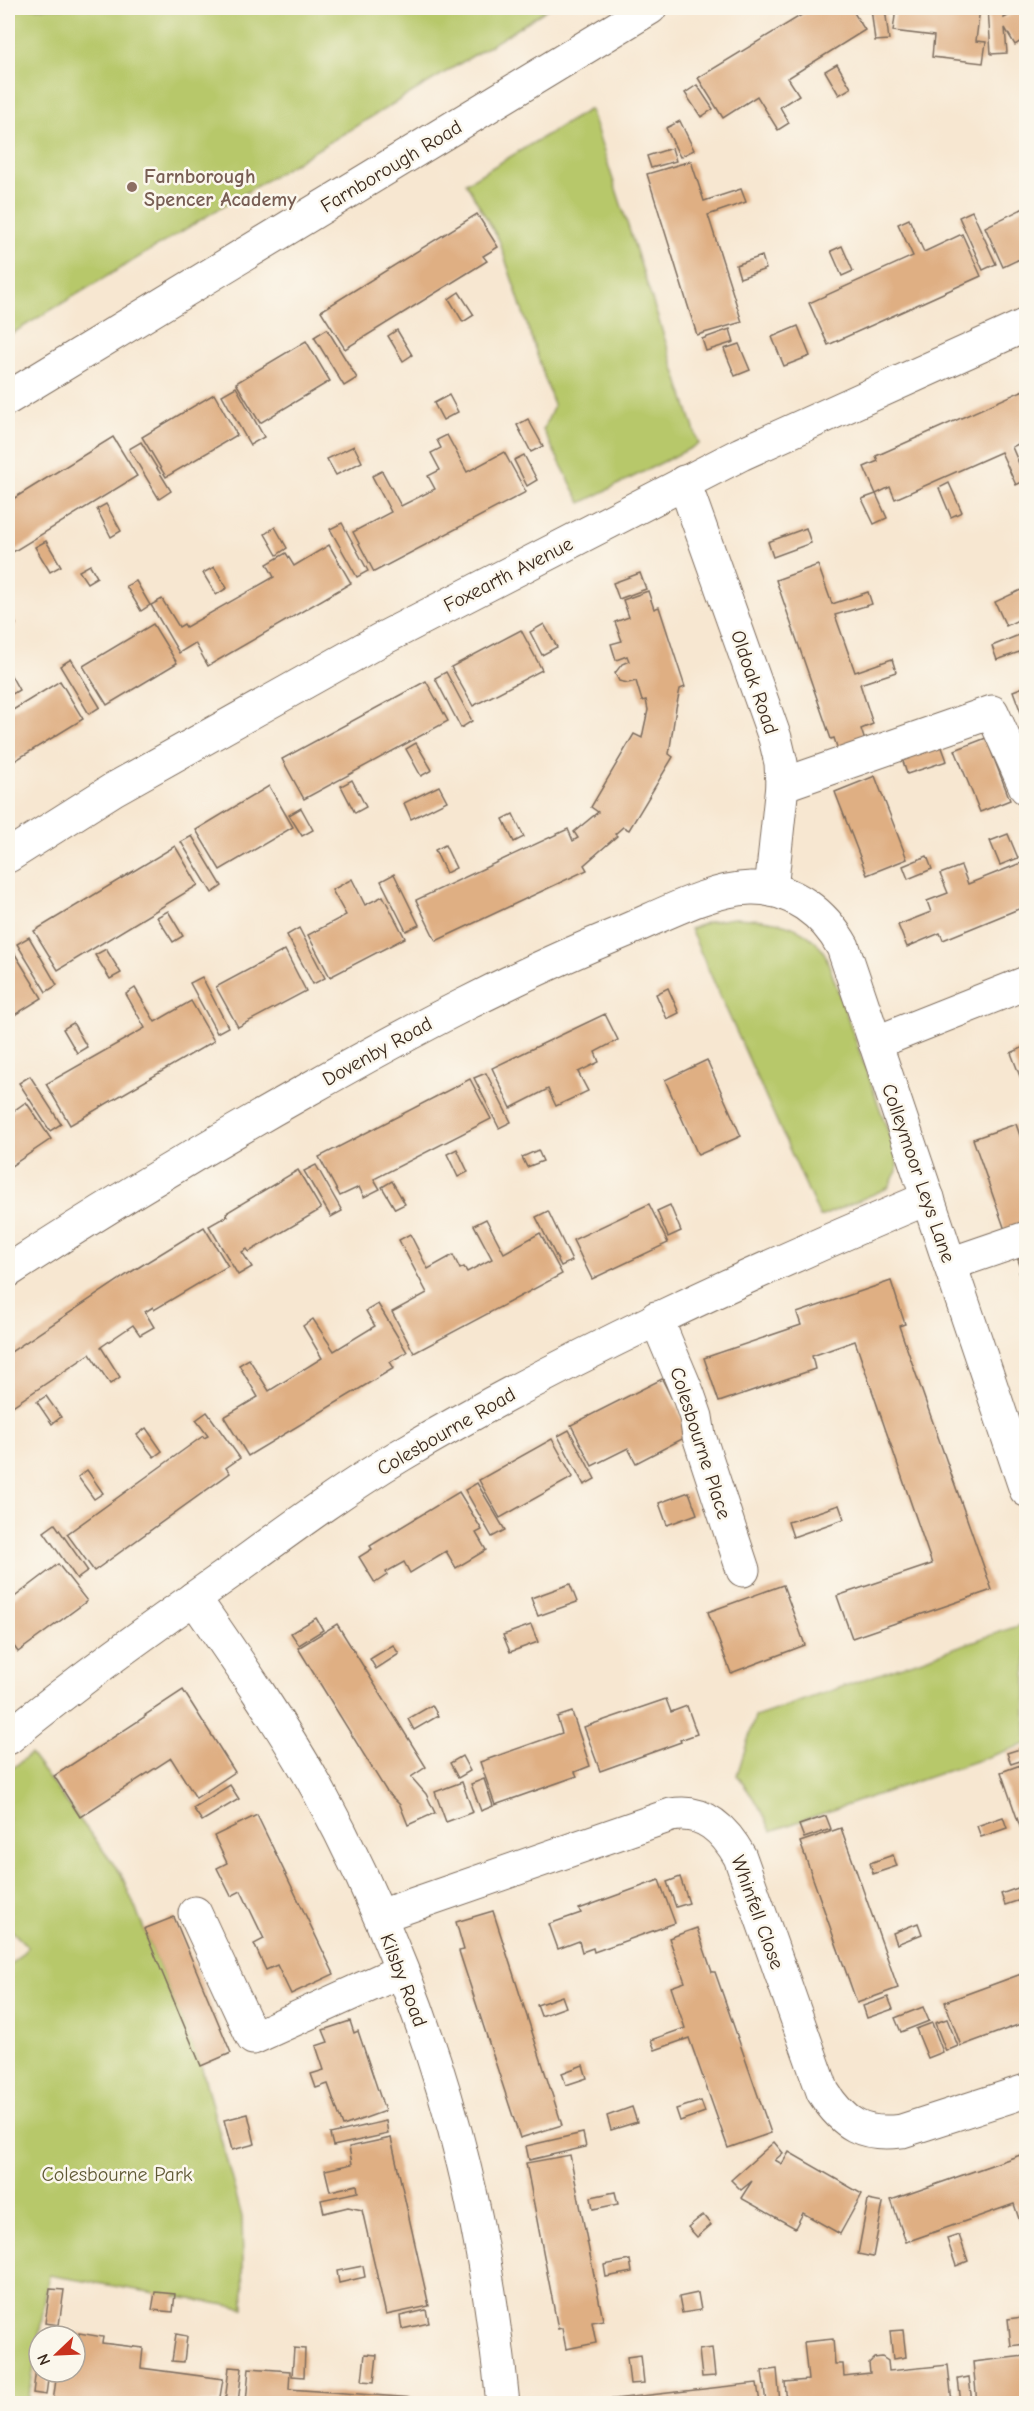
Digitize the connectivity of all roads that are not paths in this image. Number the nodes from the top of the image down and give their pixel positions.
1 (650, 8) edge
2 (1026, 325) edge
3 (8, 398) edge
4 (684, 482) junction
5 (782, 785) junction
6 (1026, 788) edge
7 (8, 856) edge
8 (771, 890) junction
9 (1026, 983) edge
10 (875, 1043) junction
11 (928, 1198) junction
12 (1026, 1238) edge
13 (950, 1264) junction
14 (8, 1271) edge
15 (656, 1318) junction
16 (1026, 1490) edge
17 (743, 1570) dead end
18 (194, 1598) junction
19 (8, 1738) edge
20 (195, 1913) dead end
21 (380, 1916) junction
22 (401, 1971) junction
23 (1026, 2091) edge
24 (503, 2403) edge

1 - 3 street, Farnborough Road
2 - 4 street, Foxearth Avenue
4 - 5 street, Oldoak Road
4 - 7 street, Foxearth Avenue
5 - 6 street
5 - 8 street, Oldoak Road
8 - 10 street, Colleymoor Leys Lane
8 - 14 street, Dovenby Road
9 - 10 street
10 - 11 street, Colleymoor Leys Lane
11 - 13 street, Colleymoor Leys Lane
11 - 15 street, Colesbourne Road
12 - 13 street
13 - 16 street, Colleymoor Leys Lane
15 - 17 street, Colesbourne Place
15 - 18 street, Colesbourne Road
18 - 19 street, Colesbourne Road
18 - 21 street, Kilsby Road
20 - 22 street
21 - 22 street, Kilsby Road
21 - 23 street, Whinfell Close
22 - 24 street, Kilsby Road

